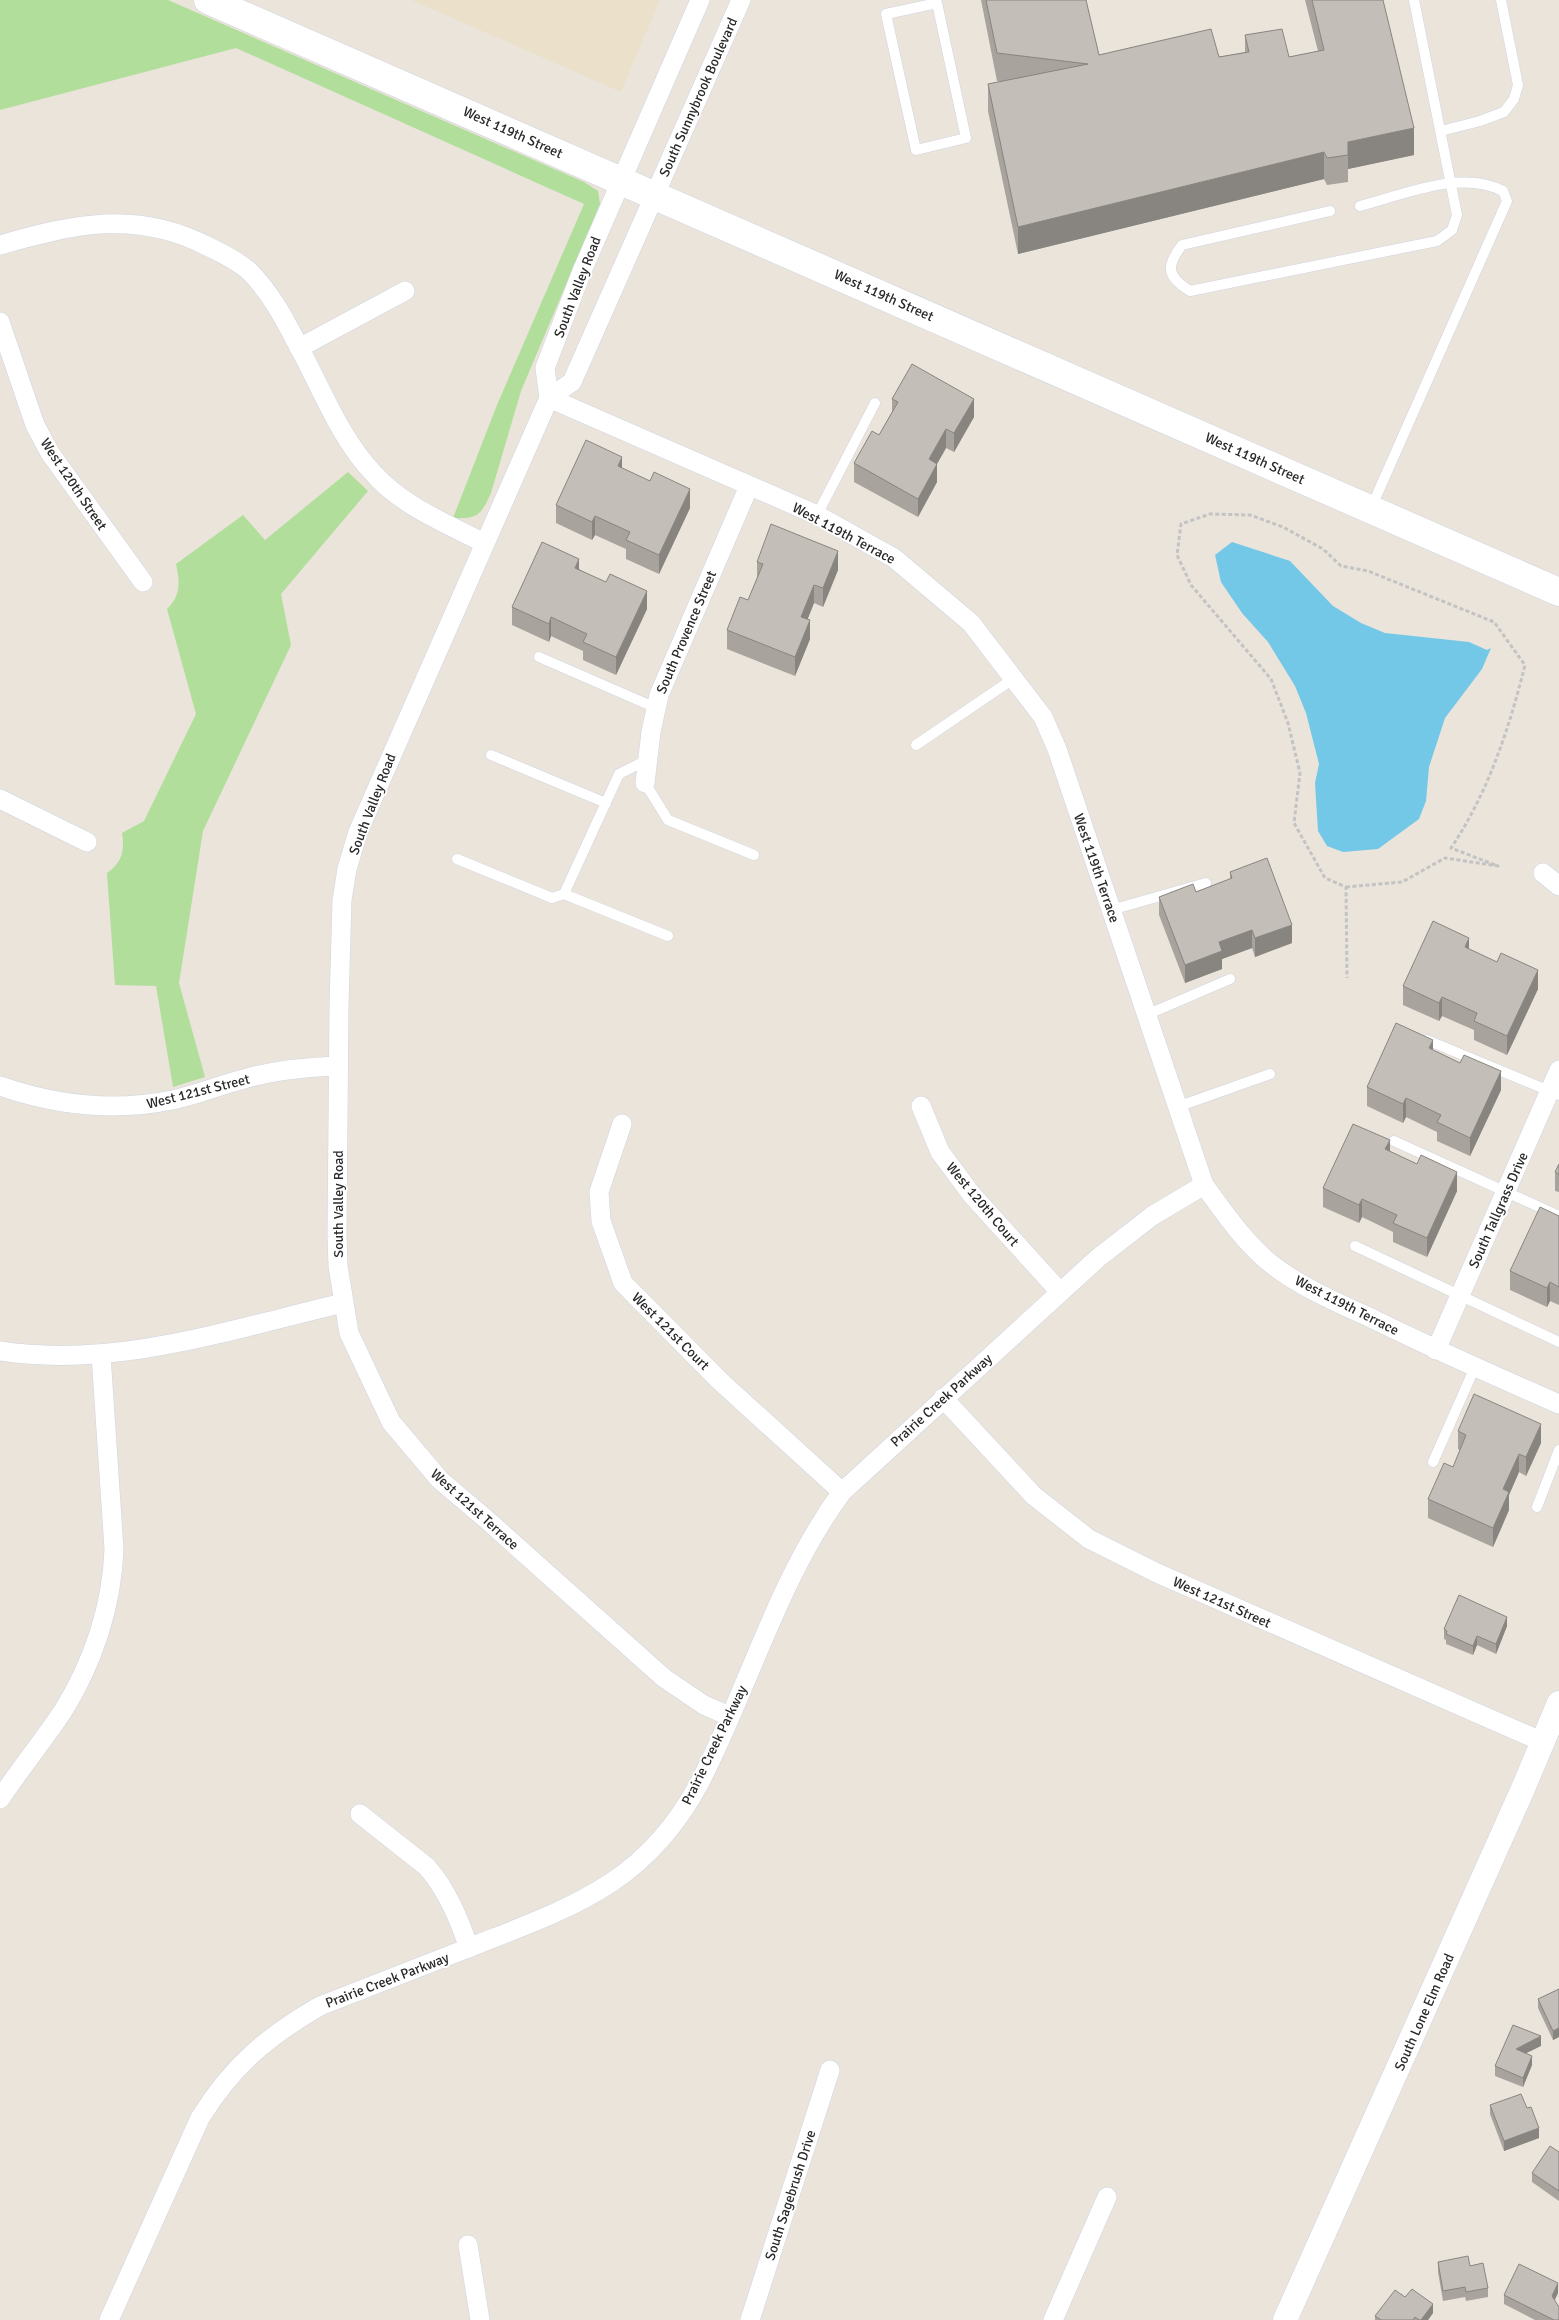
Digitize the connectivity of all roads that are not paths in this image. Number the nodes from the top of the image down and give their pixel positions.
1 (208, 0) edge
2 (700, 0) edge
3 (741, 0) edge
4 (1414, 0) edge
5 (1501, 0) edge
6 (937, 1) edge
7 (1441, 131) junction
8 (621, 180) junction
9 (1452, 182) junction
10 (655, 194) junction
11 (1360, 206) dead end
12 (1330, 211) dead end
13 (0, 245) edge
14 (405, 291) dead end
15 (0, 322) edge
16 (300, 348) junction
17 (549, 398) junction
18 (875, 402) dead end
19 (749, 486) junction
20 (1371, 509) junction
21 (817, 515) junction
22 (484, 543) junction
23 (143, 582) dead end
24 (1559, 592) edge
25 (539, 657) dead end
26 (1014, 679) junction
27 (656, 708) junction
28 (916, 745) dead end
29 (491, 755) dead end
30 (647, 760) junction
31 (645, 784) joint
32 (0, 799) edge
33 (606, 803) junction
34 (87, 842) dead end
35 (754, 855) dead end
36 (457, 859) dead end
37 (1543, 873) dead end
38 (1206, 883) dead end
39 (1559, 886) edge
40 (564, 894) junction
41 (1111, 910) junction
42 (668, 936) dead end
43 (1230, 979) dead end
44 (1146, 1015) junction
45 (1427, 1040) edge
46 (338, 1066) junction
47 (1559, 1070) edge
48 (1270, 1074) dead end
49 (0, 1086) edge
50 (1554, 1093) edge
51 (921, 1106) dead end
52 (1177, 1108) junction
53 (622, 1124) dead end
54 (1394, 1141) dead end
55 (1204, 1185) junction
56 (1506, 1192) junction
57 (1559, 1216) edge
58 (1355, 1246) dead end
59 (1060, 1292) junction
60 (1460, 1296) junction
61 (343, 1303) junction
62 (1559, 1342) edge
63 (1436, 1350) junction
64 (0, 1351) edge
65 (101, 1355) junction
66 (1474, 1367) junction
67 (943, 1398) junction
68 (1559, 1404) edge
69 (1559, 1450) edge
70 (1434, 1462) dead end
71 (842, 1492) junction
72 (1537, 1507) dead end
73 (1559, 1703) edge
74 (729, 1716) junction
75 (1543, 1742) junction
76 (0, 1799) edge
77 (360, 1814) dead end
78 (470, 1948) junction
79 (830, 2070) dead end
80 (1107, 2197) dead end
81 (468, 2245) dead end
82 (108, 2320) edge
83 (480, 2320) edge
84 (750, 2320) edge
85 (1053, 2320) edge
86 (1285, 2320) edge

1 - 8 main road, West 119th Street
2 - 8 street
3 - 10 street, South Sunnybrook Boulevard
4 - 7 lane
5 - 7 lane
6 - 6 lane
7 - 9 lane
8 - 10 main road, West 119th Street
8 - 17 street, South Valley Road
9 - 11 lane
9 - 12 lane
9 - 20 lane
10 - 17 street
10 - 20 main road, West 119th Street
13 - 16 street
14 - 16 street
15 - 23 street, West 120th Street
16 - 22 street
17 - 19 street, West 119th Terrace
17 - 22 street, South Valley Road
18 - 21 lane
19 - 21 street, West 119th Terrace
19 - 27 street, South Provence Street
20 - 24 main road, West 119th Street
21 - 26 street, West 119th Terrace
22 - 46 street, South Valley Road
25 - 27 lane
26 - 28 lane
26 - 41 street, West 119th Terrace
27 - 30 street, South Provence Street
29 - 33 lane
30 - 31 street, South Provence Street
30 - 33 lane
31 - 35 lane
32 - 34 street
33 - 40 lane
36 - 40 lane
37 - 39 street
38 - 41 lane
40 - 42 lane
41 - 44 street, West 119th Terrace
43 - 44 lane
44 - 52 street, West 119th Terrace
45 - 50 lane
46 - 49 street, West 121st Street
46 - 61 street, South Valley Road
47 - 50 street, South Tallgrass Drive
48 - 52 lane
50 - 56 street, South Tallgrass Drive
51 - 59 street, West 120th Court
52 - 55 street, West 119th Terrace
53 - 71 street, West 121st Court
54 - 56 lane
55 - 59 street, Prairie Creek Parkway
55 - 63 street, West 119th Terrace
56 - 57 lane
56 - 60 street, South Tallgrass Drive
58 - 60 lane
59 - 67 street, Prairie Creek Parkway
60 - 62 lane
60 - 63 street, South Tallgrass Drive
61 - 65 street
61 - 74 street, West 121st Terrace
63 - 66 street, West 119th Terrace
64 - 65 street
65 - 76 street
66 - 68 street, West 119th Terrace
66 - 70 lane
67 - 71 street, Prairie Creek Parkway
67 - 75 street, West 121st Street
69 - 72 lane
71 - 74 street, Prairie Creek Parkway
73 - 75 street, South Lone Elm Road
74 - 78 street, Prairie Creek Parkway
75 - 86 street, South Lone Elm Road
77 - 78 street
78 - 82 street, Prairie Creek Parkway
79 - 84 street, South Sagebrush Drive
80 - 85 street
81 - 83 street

